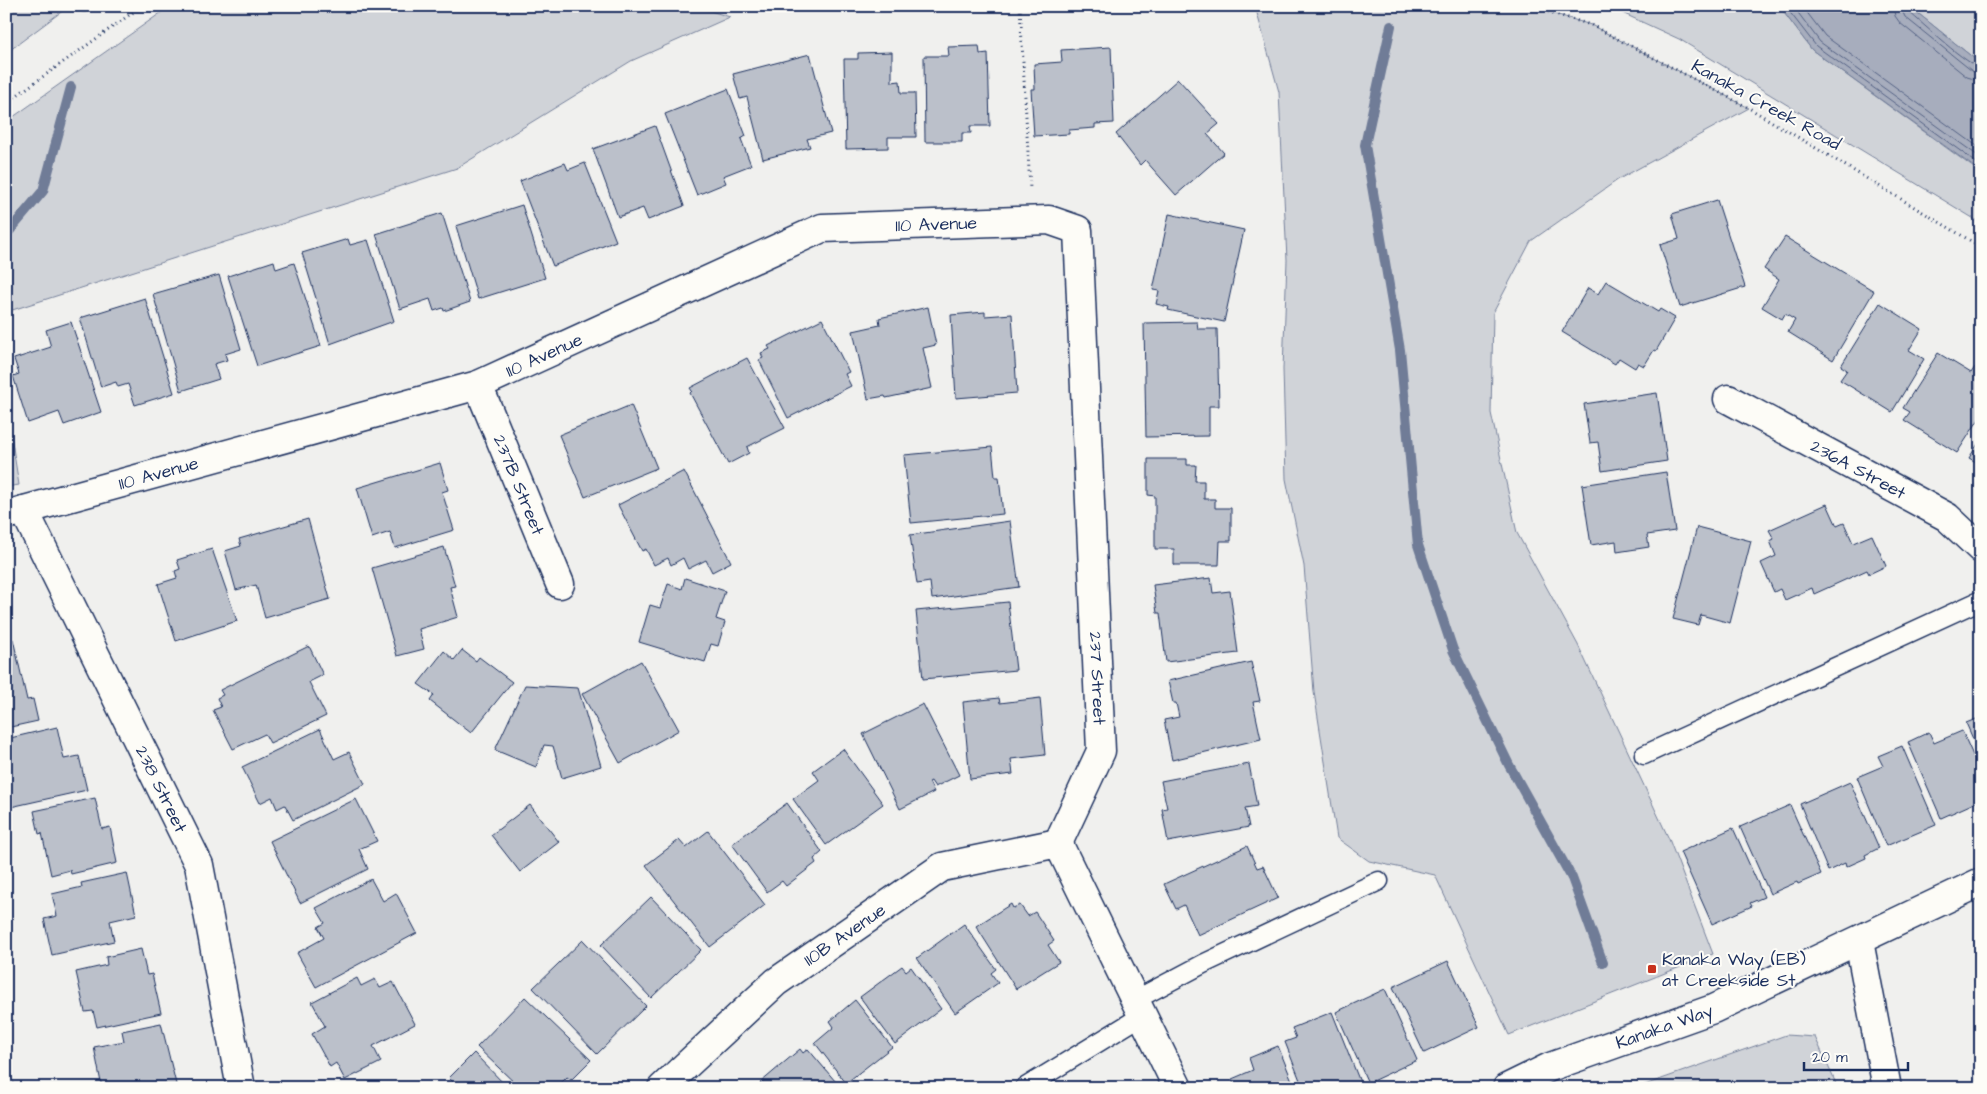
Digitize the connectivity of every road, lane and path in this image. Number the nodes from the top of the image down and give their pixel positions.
1 (142, 6) edge
2 (1020, 6) edge
3 (1529, 6) edge
4 (6, 103) edge
5 (1032, 220) junction
6 (1078, 230) joint
7 (1981, 247) edge
8 (478, 385) junction
9 (1728, 399) dead end
10 (15, 513) edge
11 (1981, 549) edge
12 (560, 584) dead end
13 (1981, 600) edge
14 (1644, 755) dead end
15 (1058, 842) junction
16 (1379, 881) dead end
17 (1981, 882) edge
18 (1859, 940) junction
19 (1139, 1008) junction
20 (241, 1088) edge
21 (662, 1088) edge
22 (1024, 1088) edge
23 (1178, 1088) edge
24 (1508, 1088) edge
25 (1887, 1088) edge

1 - 4 path
2 - 5 path
3 - 7 path, Kanaka Creek Road
5 - 6 street, 110 Avenue
5 - 8 street, 110 Avenue
6 - 15 street, 237 Street
8 - 10 street, 110 Avenue
8 - 12 street, 237B Street
9 - 11 street, 236A Street
10 - 20 street, 238 Street
13 - 14 lane
15 - 19 street
15 - 21 street, 110B Avenue
16 - 19 lane
17 - 18 street, Kanaka Way
18 - 24 street, Kanaka Way
18 - 25 street
19 - 22 lane
19 - 23 street

